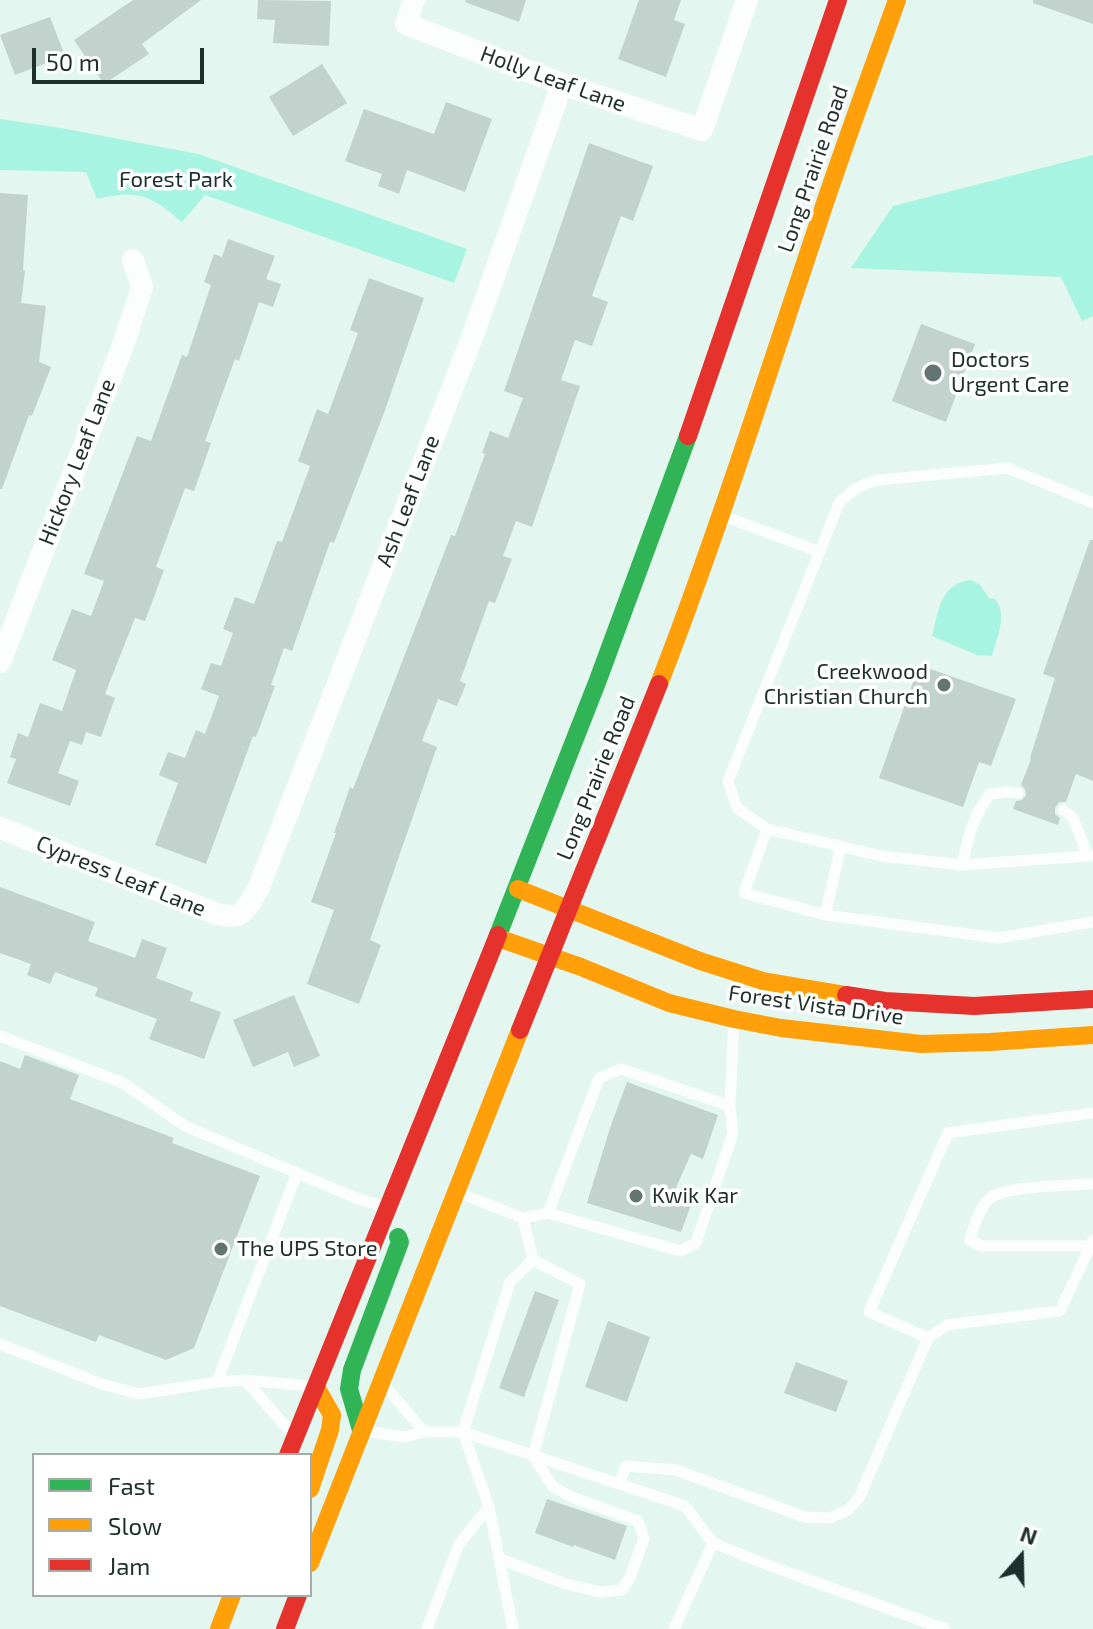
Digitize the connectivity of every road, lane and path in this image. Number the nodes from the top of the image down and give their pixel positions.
1 (414, 0) edge
2 (747, 0) edge
3 (838, 0) edge
4 (897, 0) edge
5 (562, 84) junction
6 (133, 260) dead end
7 (1093, 503) edge
8 (721, 515) junction
9 (820, 552) junction
10 (0, 662) edge
11 (1018, 793) dead end
12 (1063, 810) dead end
13 (0, 828) edge
14 (767, 829) junction
15 (841, 846) junction
16 (1091, 856) edge
17 (962, 865) junction
18 (518, 889) junction
19 (568, 909) junction
20 (243, 913) joint
21 (825, 915) junction
22 (1093, 922) edge
23 (498, 938) junction
24 (550, 956) junction
25 (1093, 999) edge
26 (734, 1019) junction
27 (1093, 1035) edge
28 (0, 1036) edge
29 (730, 1106) junction
30 (1093, 1113) edge
31 (297, 1173) junction
32 (1093, 1184) edge
33 (456, 1192) junction
34 (389, 1209) junction
35 (548, 1213) junction
36 (523, 1218) junction
37 (1092, 1242) edge
38 (533, 1260) junction
39 (928, 1338) junction
40 (0, 1344) edge
41 (245, 1380) junction
42 (381, 1381) junction
43 (217, 1382) junction
44 (316, 1387) junction
45 (361, 1430) junction
46 (424, 1432) junction
47 (463, 1432) junction
48 (295, 1437) junction
49 (289, 1453) edge
50 (533, 1456) junction
51 (312, 1483) edge
52 (619, 1484) junction
53 (489, 1507) junction
54 (713, 1543) junction
55 (312, 1558) edge
56 (500, 1559) junction
57 (231, 1597) edge
58 (296, 1597) edge
59 (274, 1626) edge
60 (219, 1629) edge
61 (427, 1629) edge
62 (513, 1629) edge
63 (674, 1629) edge
64 (945, 1629) edge

1 - 5 street, Holly Leaf Lane
2 - 5 street, Holly Leaf Lane
3 - 18 main road, Long Prairie Road
4 - 8 main road, Long Prairie Road
5 - 20 street, Ash Leaf Lane
6 - 10 street, Hickory Leaf Lane
7 - 9 lane
8 - 9 lane
8 - 19 main road, Long Prairie Road
9 - 14 lane
11 - 17 lane
12 - 16 lane
13 - 20 street, Cypress Leaf Lane
14 - 15 lane
14 - 21 lane
15 - 17 lane
15 - 21 lane
16 - 17 lane
18 - 19 main road, Forest Vista Drive
18 - 23 main road, Long Prairie Road
19 - 24 main road, Long Prairie Road
19 - 25 main road, Forest Vista Drive
21 - 22 lane
23 - 24 main road, Forest Vista Drive
23 - 34 main road, Long Prairie Road
24 - 26 main road, Forest Vista Drive
24 - 33 main road, Long Prairie Road
26 - 27 main road, Forest Vista Drive
26 - 29 lane
28 - 31 lane
29 - 35 lane
29 - 35 lane
30 - 39 lane
31 - 34 lane
31 - 43 lane
32 - 37 lane
33 - 36 lane
33 - 42 main road, Long Prairie Road
34 - 44 main road, Long Prairie Road
34 - 45 main road
35 - 36 lane
36 - 38 lane
37 - 39 lane
38 - 47 lane
38 - 50 lane
39 - 52 lane
40 - 43 lane
41 - 43 lane
41 - 44 lane
41 - 48 lane
42 - 45 main road, Long Prairie Road
42 - 46 lane
44 - 48 main road, Long Prairie Road
44 - 51 main road
45 - 46 lane
45 - 55 main road, Long Prairie Road
46 - 47 lane
47 - 50 lane
47 - 53 lane
48 - 49 main road, Long Prairie Road
50 - 52 lane
50 - 56 lane
52 - 54 lane
53 - 56 lane
53 - 61 lane
54 - 63 lane
54 - 64 lane
56 - 62 lane
57 - 60 main road
58 - 59 main road

